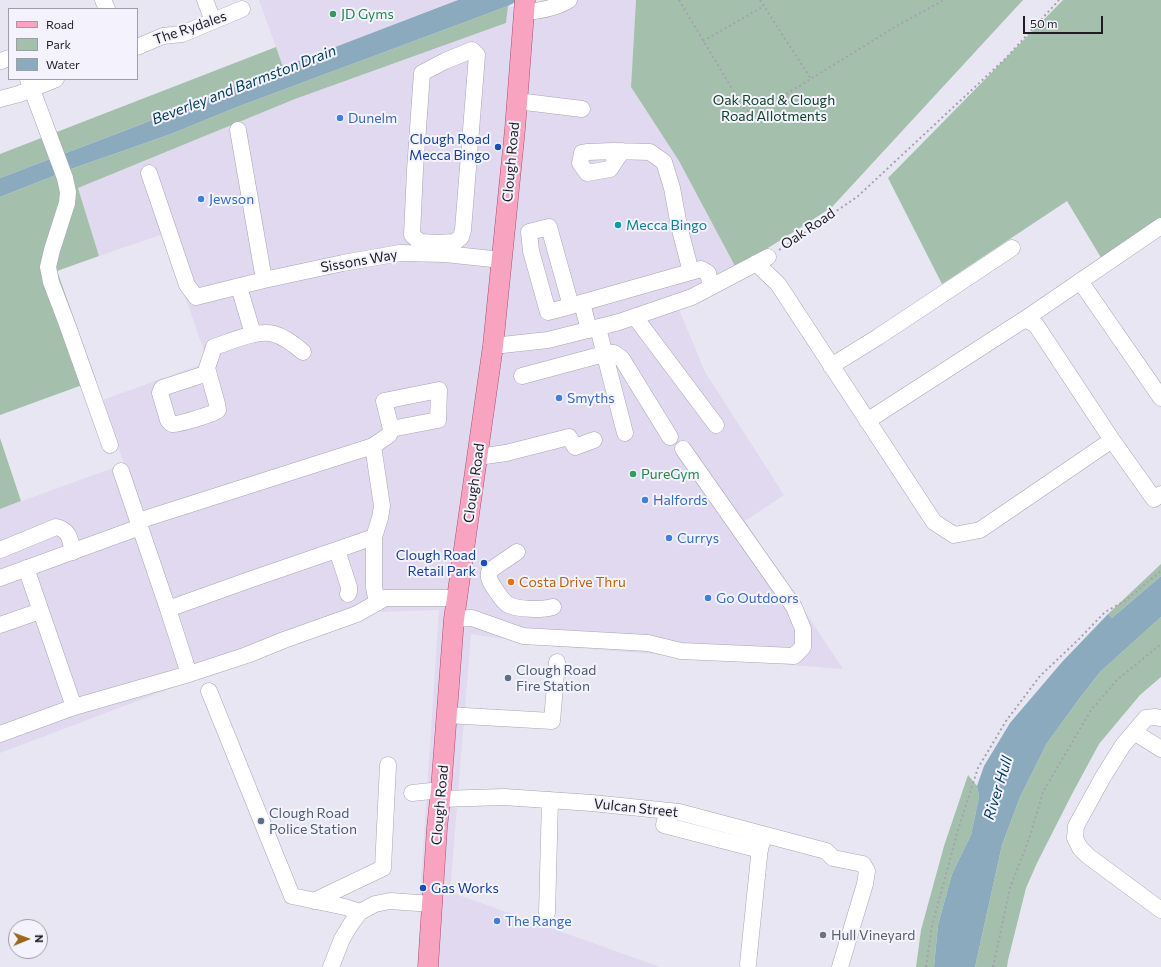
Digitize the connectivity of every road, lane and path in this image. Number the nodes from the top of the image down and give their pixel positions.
1 (205, 0) edge
2 (569, 0) edge
3 (679, 0) edge
4 (760, 0) edge
5 (944, 0) edge
6 (1059, 0) edge
7 (525, 5) edge
8 (764, 6) junction
9 (242, 9) dead end
10 (213, 21) junction
11 (703, 41) junction
12 (138, 46) edge
13 (811, 79) junction
14 (51, 80) edge
15 (30, 84) edge
16 (0, 99) edge
17 (517, 101) junction
18 (582, 108) dead end
19 (238, 130) dead end
20 (622, 151) dead end
21 (149, 173) dead end
22 (1161, 226) edge
23 (1012, 248) dead end
24 (436, 249) junction
25 (502, 260) junction
26 (762, 260) junction
27 (691, 272) junction
28 (264, 280) junction
29 (1080, 281) junction
30 (239, 286) junction
31 (711, 287) junction
32 (576, 304) junction
33 (635, 316) junction
34 (1026, 319) junction
35 (594, 329) junction
36 (253, 334) junction
37 (494, 346) junction
38 (303, 352) dead end
39 (604, 354) junction
40 (831, 366) junction
41 (208, 373) dead end
42 (522, 376) dead end
43 (1161, 398) edge
44 (867, 421) junction
45 (716, 426) dead end
46 (391, 429) dead end
47 (625, 433) dead end
48 (670, 436) dead end
49 (594, 440) dead end
50 (1112, 440) junction
51 (110, 445) dead end
52 (373, 446) junction
53 (683, 449) dead end
54 (478, 456) junction
55 (121, 471) dead end
56 (1161, 494) edge
57 (139, 524) junction
58 (374, 537) junction
59 (0, 550) edge
60 (337, 550) junction
61 (73, 552) junction
62 (517, 552) dead end
63 (26, 568) junction
64 (1161, 571) edge
65 (0, 578) edge
66 (348, 594) dead end
67 (457, 598) junction
68 (377, 603) junction
69 (553, 607) dead end
70 (168, 610) junction
71 (40, 612) junction
72 (454, 619) junction
73 (0, 625) edge
74 (1161, 644) edge
75 (557, 662) dead end
76 (189, 674) junction
77 (209, 690) dead end
78 (74, 708) junction
79 (447, 715) junction
80 (1161, 718) edge
81 (1134, 732) junction
82 (0, 734) edge
83 (1161, 749) edge
84 (388, 765) dead end
85 (412, 793) dead end
86 (441, 795) junction
87 (550, 800) junction
88 (763, 843) junction
89 (314, 901) junction
90 (432, 904) junction
91 (1161, 910) edge
92 (360, 912) junction
93 (547, 913) dead end
94 (748, 964) dead end
95 (331, 967) edge
96 (428, 967) edge
97 (840, 967) edge
98 (926, 967) edge
99 (993, 967) edge

1 - 10 street
2 - 7 street
3 - 11 path
4 - 8 path
5 - 13 path
6 - 26 path, Oak Road
7 - 17 main road, Clough Road
8 - 11 path
8 - 13 path
9 - 10 street, The Rydales
10 - 12 street, The Rydales
11 - 13 path
14 - 15 street
15 - 16 street
15 - 51 street
17 - 18 street
17 - 25 main road, Clough Road
19 - 28 street
20 - 27 street
21 - 30 street, Sissons Way
22 - 29 street
23 - 40 street
24 - 24 street
24 - 25 street, Sissons Way
24 - 28 street, Sissons Way
25 - 37 main road, Clough Road
26 - 31 street
26 - 40 street
27 - 31 street
27 - 32 street
28 - 30 street, Sissons Way
29 - 34 street
29 - 43 street
30 - 36 street
31 - 33 street
32 - 32 street
32 - 35 street
33 - 35 street
33 - 45 street
34 - 44 street
34 - 50 street
35 - 37 street
35 - 39 street
36 - 38 street
36 - 41 street
37 - 54 main road, Clough Road
39 - 42 street
39 - 47 street
39 - 48 street
40 - 44 street
44 - 50 street
46 - 52 street
49 - 54 street
50 - 56 street
52 - 57 street
52 - 58 street
53 - 72 street
54 - 67 main road, Clough Road
55 - 57 street
57 - 61 street
57 - 70 street
58 - 60 street
58 - 68 street
59 - 61 street
60 - 66 street
60 - 70 street
61 - 63 street
62 - 69 street
63 - 65 street
63 - 71 street
64 - 98 path
67 - 68 street
67 - 72 main road, Clough Road
68 - 76 street
70 - 76 street
71 - 73 street
71 - 78 street
72 - 79 main road, Clough Road
74 - 99 path
75 - 79 street
76 - 78 street
77 - 89 street
78 - 82 street
79 - 86 main road, Clough Road
80 - 81 street
81 - 83 street
81 - 91 street
84 - 89 street
85 - 86 street, Vulcan Street
86 - 87 street, Vulcan Street
86 - 90 main road, Clough Road
87 - 88 street, Vulcan Street
87 - 93 street
88 - 94 street
88 - 97 street, Vulcan Street
89 - 92 street
90 - 92 street
90 - 96 main road, Clough Road
92 - 95 street

